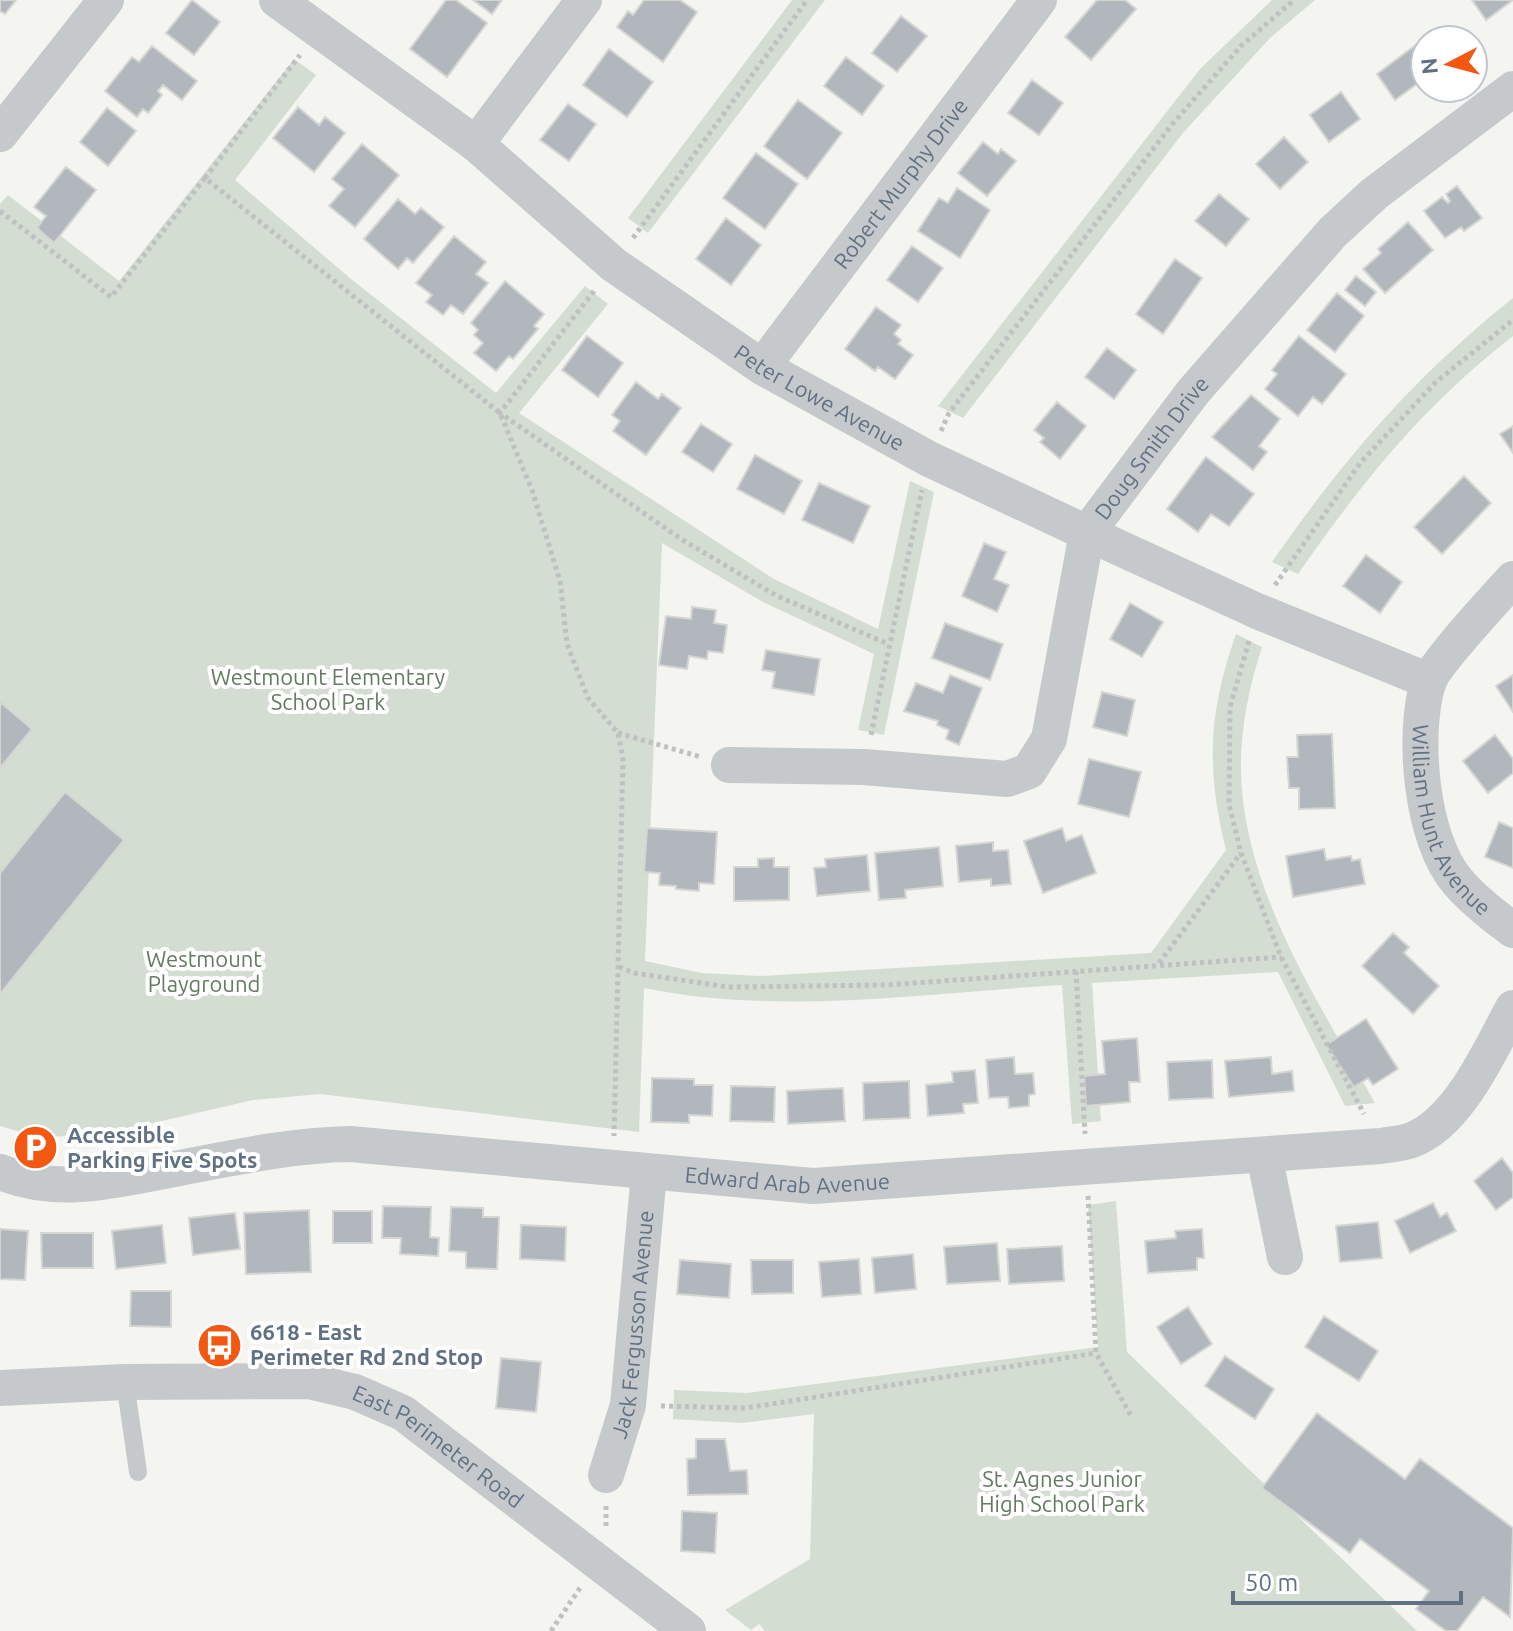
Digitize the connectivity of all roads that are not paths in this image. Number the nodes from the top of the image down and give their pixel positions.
1 (106, 0) edge
2 (277, 0) edge
3 (584, 0) edge
4 (1039, 0) edge
5 (1513, 89) edge
6 (0, 134) edge
7 (476, 144) junction
8 (762, 367) junction
9 (1087, 533) junction
10 (1513, 579) edge
11 (1429, 681) junction
12 (729, 765) road end
13 (1513, 930) edge
14 (1513, 1008) edge
15 (1264, 1155) junction
16 (0, 1172) edge
17 (649, 1173) junction
18 (1285, 1257) dead end
19 (125, 1382) junction
20 (0, 1388) edge
21 (138, 1472) dead end
22 (606, 1475) road end
23 (688, 1631) edge

1 - 6 street
2 - 7 street, Peter Lowe Avenue
3 - 7 street
4 - 8 street, Robert Murphy Drive
5 - 9 street, Doug Smith Drive
7 - 8 street, Peter Lowe Avenue
8 - 9 street, Peter Lowe Avenue
9 - 11 street, Peter Lowe Avenue
9 - 12 street, Doug Smith Drive
10 - 11 street
11 - 13 street, William Hunt Avenue
14 - 15 street, Edward Arab Avenue
15 - 17 street, Edward Arab Avenue
15 - 18 street
16 - 17 street, Edward Arab Avenue
17 - 22 street, Jack Fergusson Avenue
19 - 20 street, East Perimeter Road
19 - 21 lane
19 - 23 street, East Perimeter Road

